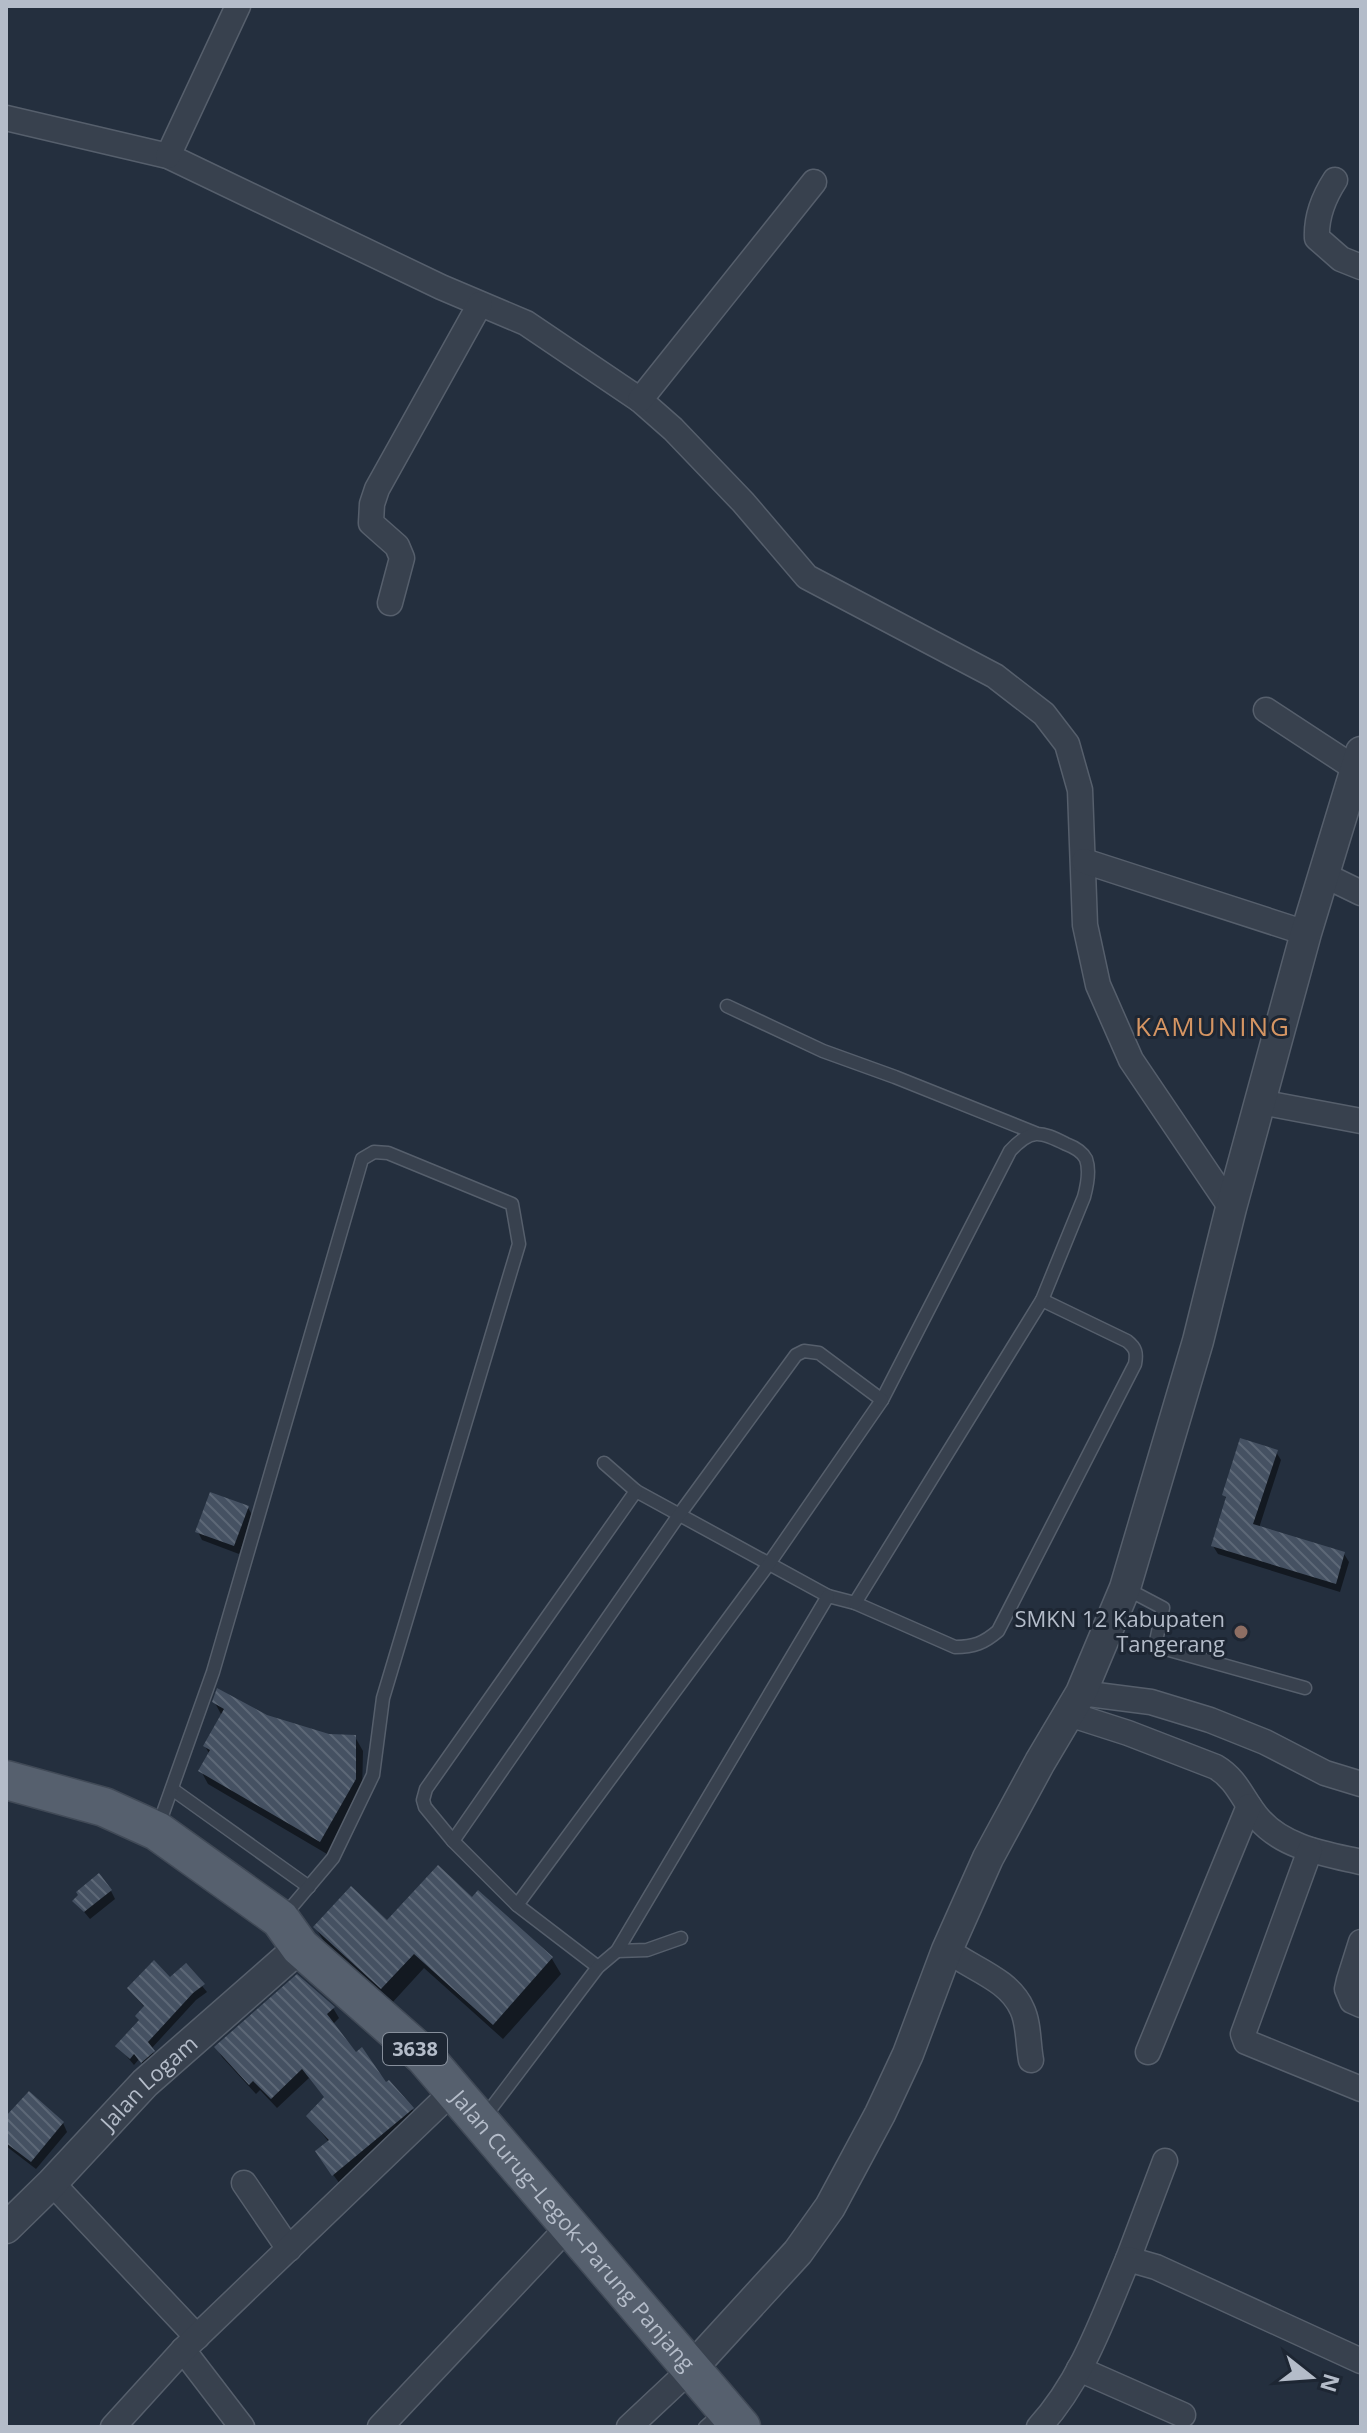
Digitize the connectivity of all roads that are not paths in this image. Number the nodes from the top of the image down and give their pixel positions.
1 (238, 6) edge
2 (6, 118) edge
3 (168, 156) junction
4 (1335, 180) dead end
5 (814, 182) dead end
6 (1361, 267) edge
7 (480, 304) junction
8 (640, 400) junction
9 (390, 603) dead end
10 (1266, 710) dead end
11 (1358, 760) edge
12 (1084, 861) junction
13 (1324, 875) junction
14 (1361, 893) edge
15 (1306, 933) junction
16 (727, 1006) dead end
17 (1260, 1102) junction
18 (1361, 1121) edge
19 (1035, 1133) junction
20 (1231, 1208) junction
21 (1042, 1300) junction
22 (882, 1400) junction
23 (604, 1463) dead end
24 (636, 1491) junction
25 (679, 1515) junction
26 (768, 1565) junction
27 (1125, 1588) junction
28 (828, 1596) junction
29 (855, 1603) junction
30 (1305, 1688) dead end
31 (1075, 1703) junction
32 (6, 1780) edge
33 (1361, 1784) edge
34 (172, 1789) junction
35 (1249, 1806) junction
36 (157, 1831) junction
37 (453, 1841) junction
38 (1310, 1850) junction
39 (1361, 1862) edge
40 (309, 1887) junction
41 (517, 1905) junction
42 (290, 1933) junction
43 (681, 1938) dead end
44 (1361, 1942) edge
45 (947, 1950) junction
46 (617, 1951) junction
47 (598, 1967) junction
48 (1361, 2005) edge
49 (1148, 2052) dead end
50 (1031, 2060) dead end
51 (1361, 2089) edge
52 (453, 2091) junction
53 (480, 2122) junction
54 (1165, 2161) dead end
55 (52, 2183) junction
56 (244, 2183) dead end
57 (569, 2226) junction
58 (6, 2228) edge
59 (289, 2249) junction
60 (1128, 2259) junction
61 (190, 2344) junction
62 (1361, 2361) edge
63 (692, 2368) junction
64 (1079, 2369) junction
65 (1183, 2415) dead end
66 (724, 2421) edge
67 (113, 2427) edge
68 (242, 2427) edge
69 (380, 2427) edge
70 (629, 2427) edge
71 (1039, 2427) edge

1 - 3 street
2 - 3 street
3 - 7 street
4 - 6 street
5 - 8 street
7 - 8 street
7 - 9 street
8 - 12 street
10 - 11 street
11 - 13 street
12 - 15 street
12 - 20 street
13 - 14 street
13 - 15 street
15 - 17 street
16 - 19 lane
17 - 18 street
17 - 20 street
19 - 21 lane
19 - 22 lane
20 - 27 street
21 - 29 lane
21 - 29 lane
22 - 25 lane
22 - 26 lane
23 - 24 lane
24 - 25 lane
24 - 37 lane
25 - 26 lane
25 - 37 lane
26 - 28 lane
26 - 41 lane
27 - 30 lane
27 - 31 street
28 - 29 lane
28 - 46 lane
31 - 33 street
31 - 35 street
31 - 45 street
32 - 36 main road, Jalan Curug–Legok–Parung Panjang / 3638
34 - 36 lane
34 - 40 lane
34 - 40 lane
35 - 38 street
35 - 49 street
36 - 42 main road, Jalan Curug–Legok–Parung Panjang / 3638
37 - 41 lane
38 - 39 street
38 - 51 street
40 - 42 lane
41 - 47 lane
42 - 52 main road, Jalan Curug–Legok–Parung Panjang / 3638
42 - 55 street, Jalan Logam
43 - 46 lane
44 - 48 street
45 - 50 street
45 - 63 street
46 - 47 lane
47 - 53 lane
52 - 53 main road, Jalan Curug–Legok–Parung Panjang / 3638
52 - 59 street
53 - 57 main road, Jalan Curug–Legok–Parung Panjang / 3638
54 - 60 street
55 - 58 street, Jalan Logam
55 - 61 street
56 - 59 street
57 - 63 main road, Jalan Curug–Legok–Parung Panjang / 3638
57 - 69 street
59 - 61 street
60 - 62 street
60 - 64 street
61 - 67 street
61 - 68 street
63 - 66 main road, Jalan Curug–Legok–Parung Panjang / 3638
63 - 70 street
64 - 65 street
64 - 71 street

